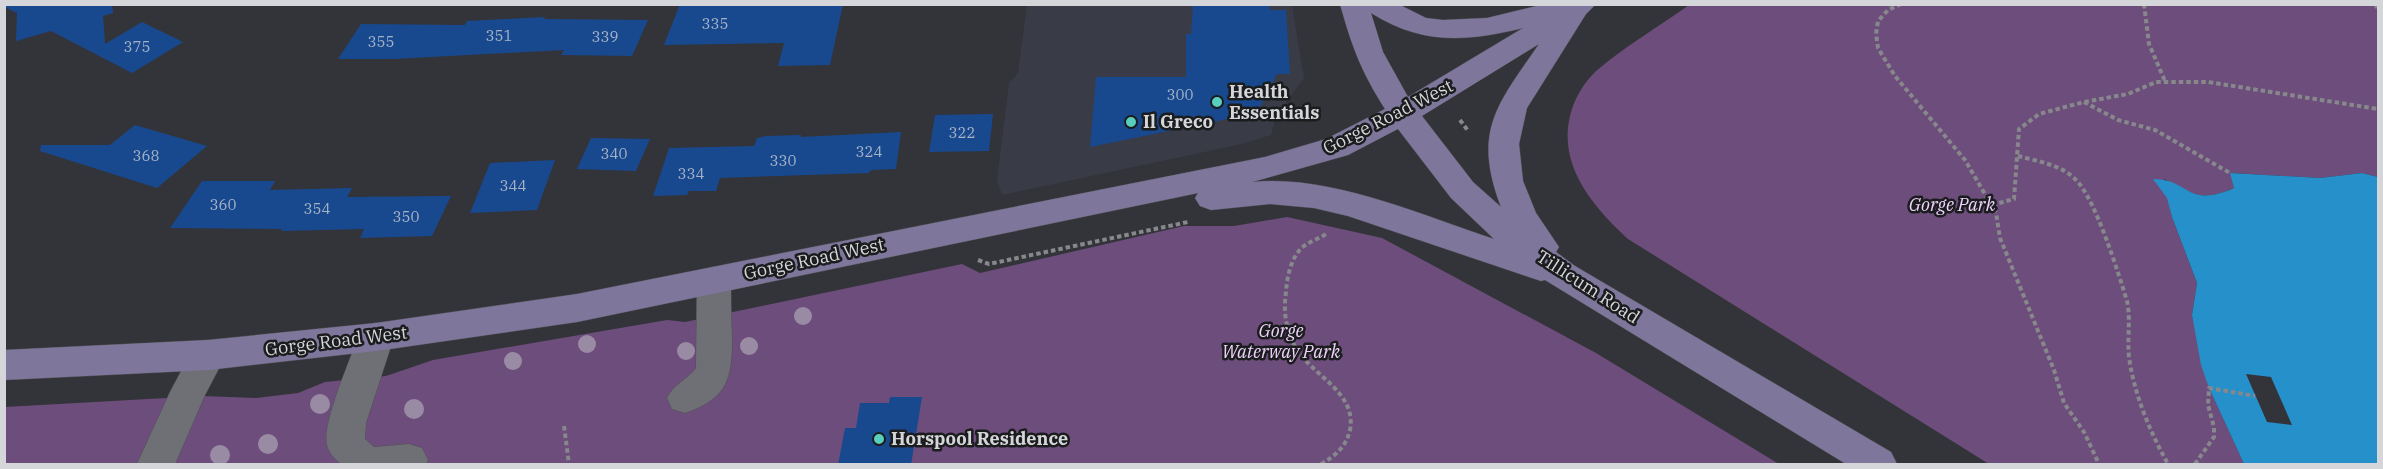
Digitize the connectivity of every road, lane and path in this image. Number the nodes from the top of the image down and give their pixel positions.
1 (1354, 4) edge
2 (1377, 4) edge
3 (1901, 4) edge
4 (2144, 4) edge
5 (2375, 4) edge
6 (1580, 5) edge
7 (2379, 9) edge
8 (2165, 81) junction
9 (2084, 102) junction
10 (2379, 109) edge
11 (1403, 114) junction
12 (1460, 120) dead end
13 (1466, 129) dead end
14 (2018, 156) junction
15 (2230, 173) dead end
16 (1103, 200) junction
17 (1992, 205) junction
18 (1190, 222) dead end
19 (1330, 231) dead end
20 (980, 261) dead end
21 (1563, 275) junction
22 (714, 280) junction
23 (376, 337) junction
24 (208, 355) junction
25 (4, 365) edge
26 (2256, 396) dead end
27 (685, 398) dead end
28 (564, 426) dead end
29 (389, 463) edge
30 (156, 465) edge
31 (569, 465) edge
32 (1321, 465) edge
33 (1878, 465) edge
34 (2099, 465) edge
35 (2168, 465) edge
36 (2195, 465) edge

1 - 11 main road, Tillicum Road
2 - 6 main road
3 - 17 path
4 - 8 path
5 - 7 path
6 - 11 main road, Gorge Road West
6 - 21 main road
8 - 9 path
8 - 10 path
9 - 14 path
9 - 15 path
11 - 16 main road, Gorge Road West
11 - 21 main road, Tillicum Road
12 - 13 path
14 - 17 path
14 - 35 path
16 - 21 main road
16 - 22 main road, Gorge Road West
17 - 34 path
18 - 20 path
19 - 32 path
21 - 33 main road, Tillicum Road
22 - 23 main road, Gorge Road West
22 - 27 lane
23 - 24 main road, Gorge Road West
23 - 29 lane
24 - 25 main road, Gorge Road West
24 - 30 lane
26 - 36 path
28 - 31 path

